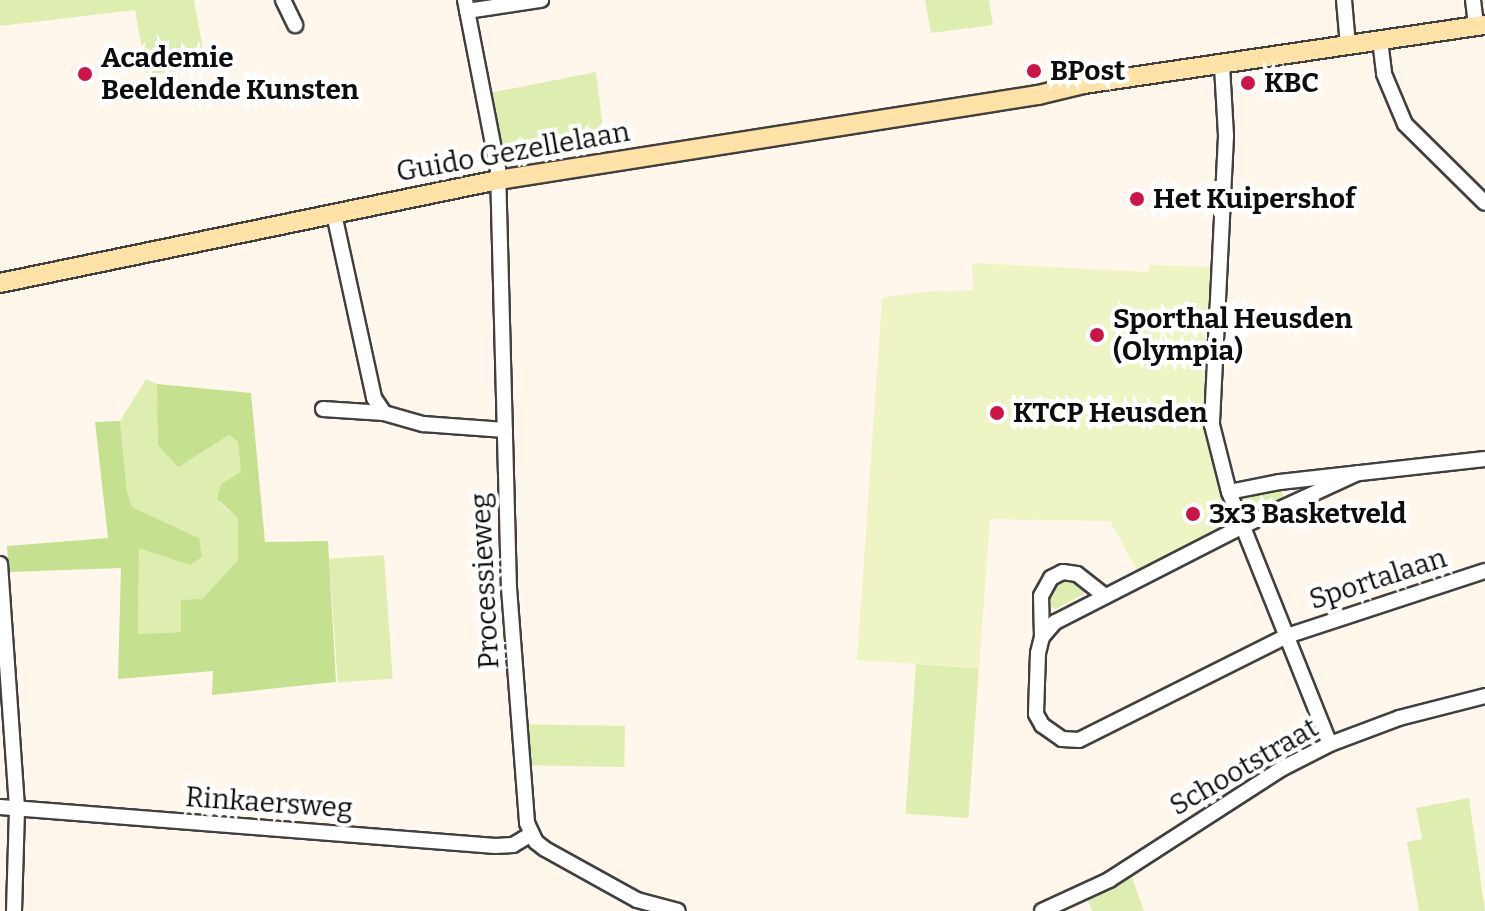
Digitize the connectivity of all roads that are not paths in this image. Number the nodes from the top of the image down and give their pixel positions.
1 (283, 0) edge
2 (541, 0) edge
3 (1473, 0) edge
4 (1342, 1) edge
5 (466, 5) edge
6 (295, 25) dead end
7 (1480, 26) edge
8 (1380, 40) junction
9 (1348, 46) junction
10 (1218, 66) junction
11 (498, 180) junction
12 (1485, 203) edge
13 (334, 214) junction
14 (0, 283) edge
15 (323, 409) dead end
16 (384, 413) junction
17 (505, 430) junction
18 (1485, 459) edge
19 (1358, 473) junction
20 (1229, 492) junction
21 (1243, 526) junction
22 (0, 564) edge
23 (1485, 571) edge
24 (1105, 596) junction
25 (1287, 636) junction
26 (1042, 637) junction
27 (1485, 696) edge
28 (1330, 744) junction
29 (0, 807) edge
30 (17, 810) junction
31 (531, 834) junction
32 (653, 909) edge
33 (14, 911) edge
34 (678, 911) edge
35 (1042, 911) edge

1 - 6 street
2 - 5 street
3 - 7 street
4 - 9 street
5 - 11 street, Processieweg
7 - 8 main road, Guido Gezellelaan
8 - 9 main road, Guido Gezellelaan
8 - 12 street
9 - 10 main road, Guido Gezellelaan
10 - 11 main road, Guido Gezellelaan
10 - 20 street
11 - 13 main road, Guido Gezellelaan
11 - 17 street, Processieweg
13 - 14 main road, Guido Gezellelaan
13 - 16 street
15 - 16 street
16 - 17 street
17 - 31 street, Processieweg
18 - 19 street
19 - 20 street
19 - 21 street
20 - 21 street
21 - 24 street
21 - 25 street
22 - 30 street
23 - 25 street, Sportalaan
24 - 26 street
24 - 26 street, Sportalaan
25 - 26 street, Sportalaan
25 - 28 street
27 - 28 street, Schootstraat
28 - 35 street, Schootstraat
29 - 30 street, Rinkaersweg
30 - 31 street, Rinkaersweg
30 - 33 street
31 - 32 street
32 - 34 street

